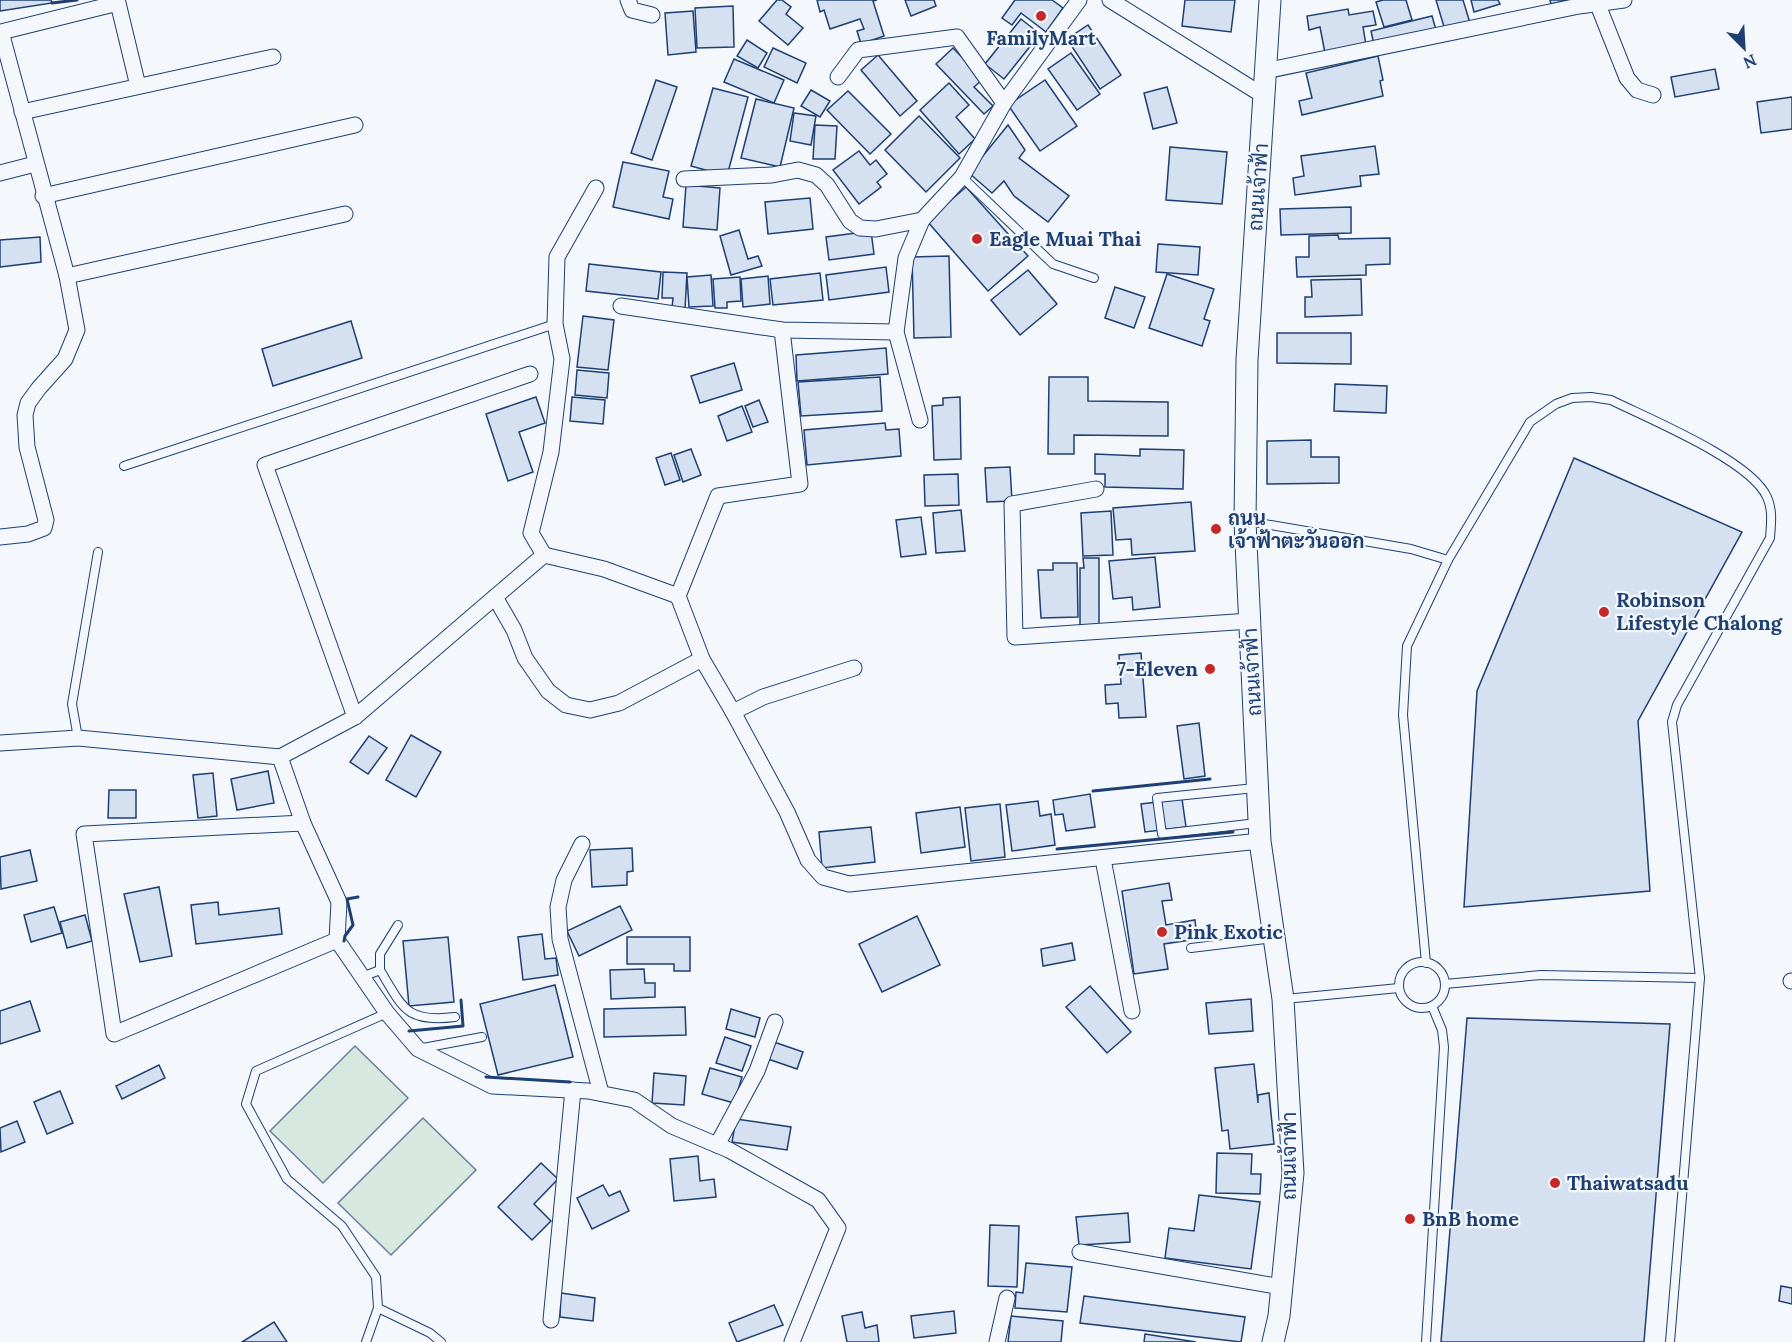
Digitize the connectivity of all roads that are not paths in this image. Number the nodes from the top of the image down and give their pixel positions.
1 (628, 0) edge
2 (1079, 0) edge
3 (1110, 0) edge
4 (1270, 0) edge
5 (1624, 0) edge
6 (1597, 2) edge
7 (652, 15) dead end
8 (273, 57) dead end
9 (1265, 70) junction
10 (838, 77) dead end
11 (7, 84) edge
12 (138, 86) junction
13 (1653, 95) dead end
14 (1264, 96) junction
15 (1004, 103) junction
16 (22, 112) junction
17 (355, 125) dead end
18 (35, 165) junction
19 (0, 173) edge
20 (962, 177) junction
21 (684, 179) dead end
22 (596, 188) dead end
23 (43, 196) junction
24 (345, 214) dead end
25 (922, 220) junction
26 (67, 276) junction
27 (1094, 278) dead end
28 (621, 306) dead end
29 (555, 324) junction
30 (783, 330) junction
31 (896, 332) junction
32 (530, 374) dead end
33 (920, 420) dead end
34 (124, 466) dead end
35 (1096, 489) dead end
36 (1245, 521) junction
37 (0, 537) edge
38 (98, 552) dead end
39 (544, 555) junction
40 (1448, 560) junction
41 (678, 596) junction
42 (495, 597) junction
43 (1250, 621) junction
44 (702, 659) junction
45 (854, 668) dead end
46 (733, 712) junction
47 (355, 717) junction
48 (78, 738) junction
49 (0, 743) edge
50 (280, 757) junction
51 (1257, 788) junction
52 (303, 823) junction
53 (1259, 832) junction
54 (582, 844) dead end
55 (1103, 859) junction
56 (398, 925) dead end
57 (1274, 938) junction
58 (337, 940) junction
59 (1191, 948) dead end
60 (1426, 963) junction
61 (380, 970) junction
62 (362, 977) junction
63 (1700, 978) junction
64 (1445, 984) junction
65 (1399, 988) junction
66 (1283, 999) junction
67 (1432, 1006) junction
68 (1132, 1011) dead end
69 (387, 1013) junction
70 (455, 1017) dead end
71 (775, 1022) dead end
72 (482, 1036) dead end
73 (418, 1049) junction
74 (573, 1090) junction
75 (601, 1093) junction
76 (717, 1145) junction
77 (1080, 1252) dead end
78 (1282, 1287) junction
79 (1007, 1298) dead end
80 (378, 1308) junction
81 (551, 1320) dead end
82 (366, 1342) edge
83 (441, 1342) edge
84 (792, 1342) edge
85 (997, 1342) edge
86 (1272, 1342) edge
87 (1426, 1342) edge
88 (1670, 1342) edge

1 - 7 street
2 - 15 street
3 - 14 street
4 - 9 main road, ถนนเจ้าฟ้า
5 - 6 street
6 - 9 street
6 - 13 street
8 - 12 street
9 - 14 main road, ถนนเจ้าฟ้า
10 - 15 street
11 - 12 street
11 - 16 street
12 - 16 street
14 - 36 main road, ถนนเจ้าฟ้า
15 - 20 street
16 - 18 street
17 - 23 street
18 - 19 street
18 - 23 street
20 - 25 street
20 - 27 lane
21 - 25 street
22 - 29 street
23 - 26 street
24 - 26 street
25 - 31 street
26 - 37 street
28 - 30 street
29 - 34 lane
29 - 39 street
30 - 31 street
30 - 41 street
31 - 33 street
32 - 47 street
35 - 43 street
36 - 40 lane
36 - 43 main road, ถนนเจ้าฟ้า
38 - 48 lane
39 - 41 street
39 - 42 street
40 - 60 lane
40 - 63 lane
41 - 44 street
42 - 44 street
42 - 47 street
43 - 51 main road, ถนนเจ้าฟ้า
44 - 46 street
45 - 46 street
46 - 55 street
47 - 50 street
48 - 49 street
48 - 50 street
50 - 52 street
51 - 53 main road, ถนนเจ้าฟ้า
51 - 53 lane
52 - 58 street
52 - 58 street
53 - 55 street
53 - 57 main road, ถนนเจ้าฟ้า
54 - 75 street
55 - 68 street
56 - 61 lane
57 - 59 lane
57 - 66 main road, ถนนเจ้าฟ้า
58 - 62 street
60 - 64 lane
60 - 65 lane
61 - 62 lane
61 - 70 lane
62 - 69 street
63 - 64 lane
63 - 88 lane
64 - 67 lane
65 - 66 lane
65 - 67 lane
66 - 78 main road, ถนนเจ้าฟ้า
67 - 87 lane
69 - 73 street
69 - 80 lane
71 - 76 street
72 - 73 lane
73 - 74 street
74 - 75 street
74 - 81 street
75 - 76 street
76 - 84 street
77 - 78 street
78 - 86 main road, ถนนเจ้าฟ้า
79 - 85 street
80 - 82 lane
80 - 83 lane

